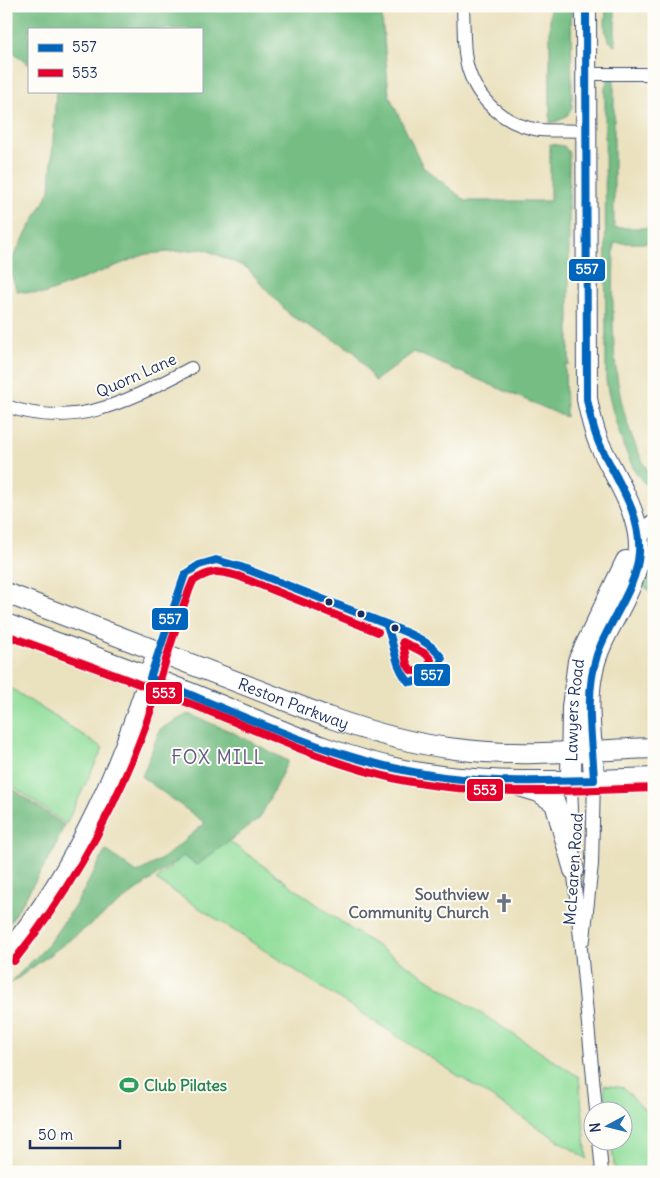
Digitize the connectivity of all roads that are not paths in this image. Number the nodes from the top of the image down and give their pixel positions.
1 (463, 6) edge
2 (586, 6) edge
3 (586, 74) junction
4 (654, 74) edge
5 (586, 131) junction
6 (191, 368) dead end
7 (6, 406) edge
8 (646, 529) edge
9 (6, 593) edge
10 (6, 624) edge
11 (158, 650) junction
12 (150, 678) junction
13 (654, 748) edge
14 (593, 750) junction
15 (572, 751) junction
16 (654, 778) edge
17 (571, 780) junction
18 (594, 780) junction
19 (498, 781) junction
20 (574, 870) junction
21 (6, 956) edge
22 (582, 959) junction
23 (595, 1100) edge
24 (600, 1150) edge
25 (602, 1172) edge

1 - 5 street
2 - 3 main road, Lawyers Road
3 - 4 street
3 - 5 main road, Lawyers Road
5 - 8 main road, Lawyers Road
6 - 7 street, Quorn Lane
8 - 14 main road, Lawyers Road
8 - 15 main road, Lawyers Road
9 - 11 main road, Reston Parkway
10 - 12 main road, Reston Parkway
11 - 12 main road
11 - 15 main road, Reston Parkway
12 - 19 main road, Reston Parkway
12 - 21 main road
13 - 14 main road, Lawyers Road
14 - 15 main road, Reston Parkway
14 - 18 main road, Lawyers Road
15 - 17 main road, Lawyers Road
16 - 18 main road, Lawyers Road
17 - 18 main road, Reston Parkway
17 - 19 main road, Reston Parkway
17 - 20 street, McLearen Road
18 - 22 street, McLearen Road
19 - 20 main road
20 - 22 street, McLearen Road
22 - 23 street, McLearen Road
24 - 25 street

